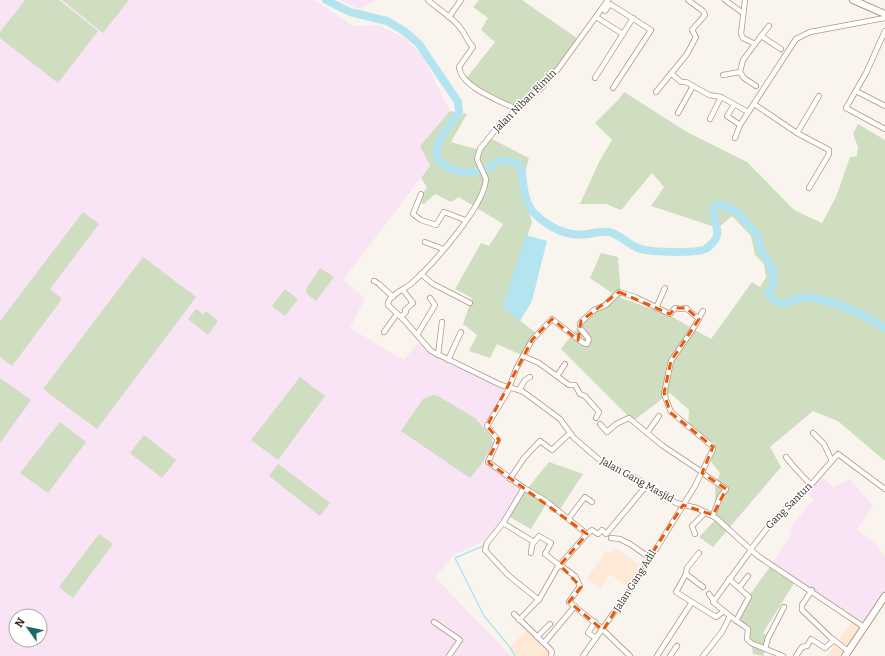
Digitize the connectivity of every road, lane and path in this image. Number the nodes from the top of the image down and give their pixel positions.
1 (428, 0) edge
2 (461, 0) edge
3 (608, 0) edge
4 (688, 0) edge
5 (725, 0) edge
6 (745, 0) edge
7 (853, 0) edge
8 (606, 11) dead end
9 (743, 13) junction
10 (885, 14) edge
11 (449, 17) junction
12 (596, 17) junction
13 (633, 18) junction
14 (769, 26) dead end
15 (885, 31) edge
16 (623, 34) junction
17 (761, 36) junction
18 (755, 44) junction
19 (781, 49) dead end
20 (740, 72) junction
21 (671, 73) junction
22 (724, 75) dead end
23 (595, 78) dead end
24 (693, 86) junction
25 (756, 86) dead end
26 (613, 88) dead end
27 (856, 91) junction
28 (656, 92) dead end
29 (819, 96) dead end
30 (721, 97) junction
31 (754, 104) junction
32 (734, 105) junction
33 (885, 106) edge
34 (516, 109) junction
35 (748, 112) junction
36 (678, 113) dead end
37 (710, 119) dead end
38 (740, 125) junction
39 (885, 129) edge
40 (797, 133) junction
41 (735, 138) dead end
42 (809, 188) dead end
43 (421, 194) dead end
44 (465, 220) junction
45 (425, 242) dead end
46 (443, 249) junction
47 (421, 274) junction
48 (376, 282) dead end
49 (665, 288) dead end
50 (403, 290) junction
51 (393, 297) junction
52 (430, 298) dead end
53 (470, 303) dead end
54 (656, 308) junction
55 (703, 311) dead end
56 (399, 316) junction
57 (699, 319) junction
58 (442, 322) dead end
59 (384, 332) dead end
60 (461, 332) dead end
61 (417, 335) junction
62 (438, 354) junction
63 (523, 356) junction
64 (448, 360) junction
65 (565, 364) dead end
66 (557, 376) junction
67 (530, 377) dead end
68 (509, 388) junction
69 (519, 390) junction
70 (659, 416) dead end
71 (596, 418) dead end
72 (600, 424) dead end
73 (647, 433) junction
74 (813, 433) dead end
75 (570, 434) junction
76 (786, 456) dead end
77 (832, 461) junction
78 (702, 472) junction
79 (510, 479) junction
80 (648, 485) junction
81 (811, 485) junction
82 (524, 488) junction
83 (885, 489) edge
84 (592, 502) dead end
85 (682, 504) junction
86 (706, 512) junction
87 (713, 515) junction
88 (568, 518) junction
89 (503, 523) junction
90 (587, 534) junction
91 (695, 534) dead end
92 (611, 538) dead end
93 (534, 542) junction
94 (751, 549) junction
95 (531, 553) dead end
96 (699, 554) dead end
97 (650, 558) junction
98 (560, 565) junction
99 (686, 574) junction
100 (748, 576) dead end
101 (729, 579) junction
102 (703, 586) dead end
103 (739, 588) junction
104 (812, 590) junction
105 (709, 594) dead end
106 (885, 596) edge
107 (539, 600) junction
108 (714, 601) junction
109 (692, 602) junction
110 (883, 603) edge
111 (574, 606) junction
112 (784, 607) dead end
113 (724, 611) junction
114 (514, 614) dead end
115 (730, 616) junction
116 (519, 620) junction
117 (736, 621) junction
118 (434, 622) dead end
119 (595, 622) junction
120 (550, 624) dead end
121 (864, 627) junction
122 (603, 630) junction
123 (537, 637) junction
124 (596, 638) junction
125 (834, 640) junction
126 (544, 643) junction
127 (677, 646) dead end
128 (765, 649) junction
129 (846, 654) edge
130 (673, 655) edge
131 (449, 656) edge
132 (551, 656) edge
133 (583, 656) edge
134 (630, 656) edge
135 (657, 656) edge
136 (703, 656) edge
137 (783, 656) edge
138 (796, 656) edge

1 - 11 street
2 - 11 street
3 - 12 street, Jalan Niban Rimin
4 - 21 street
5 - 9 street
6 - 9 street
7 - 10 main road
8 - 13 street
9 - 18 street
10 - 31 street
11 - 34 street
12 - 16 street
12 - 34 street, Jalan Niban Rimin
13 - 16 street
13 - 26 street
14 - 17 street
15 - 27 street
16 - 23 street
17 - 18 street
17 - 19 street
18 - 20 street
20 - 22 street
20 - 25 street
21 - 24 street
21 - 28 street
24 - 30 street
24 - 36 street
27 - 33 street
27 - 39 street
29 - 40 street
30 - 32 street
30 - 37 street
31 - 35 street
31 - 40 street
32 - 35 street
32 - 38 street
34 - 44 street, Jalan Niban Rimin
35 - 38 street
38 - 41 street
40 - 42 street
43 - 44 street
44 - 46 street, Jalan Niban Rimin
45 - 46 street
46 - 47 street, Jalan Niban Rimin
47 - 50 street, Jalan Niban Rimin
47 - 53 street
48 - 51 street
49 - 54 street
50 - 51 street, Jalan Niban Rimin
50 - 56 street
51 - 56 street, Jalan Gang Masjid
52 - 61 street
54 - 57 street
54 - 63 street
55 - 57 street
56 - 59 street
56 - 61 street, Jalan Gang Masjid
57 - 78 street, Jalan Gang Adil
58 - 62 street
60 - 64 street
61 - 62 street, Jalan Gang Masjid
62 - 64 street, Jalan Gang Masjid
63 - 66 street
63 - 68 street
64 - 68 street, Jalan Gang Masjid
65 - 66 street
66 - 71 street
67 - 69 street
68 - 69 street, Jalan Gang Masjid
68 - 79 street
69 - 75 street, Jalan Gang Masjid
70 - 73 street
72 - 73 street
73 - 78 street
74 - 77 street
75 - 79 street
75 - 80 street, Jalan Gang Masjid
76 - 81 street
77 - 81 street, Gang Santun
77 - 83 street
78 - 85 street, Jalan Gang Adil
78 - 87 street
79 - 82 street
80 - 85 street, Jalan Gang Masjid
80 - 90 street
81 - 94 street, Gang Santun
82 - 88 street
82 - 89 street
84 - 88 street
85 - 86 street, Jalan Gang Masjid
85 - 97 street, Jalan Gang Adil
86 - 87 street, Jalan Gang Masjid
86 - 91 street
87 - 94 street, Jalan Gang Masjid
88 - 90 street
89 - 93 street
89 - 107 street
90 - 98 street
92 - 97 street
93 - 95 street
93 - 98 street
94 - 101 street, Gang Santun
94 - 104 street, Jalan Gang Masjid
96 - 99 street
97 - 122 street, Jalan Gang Adil
98 - 107 street
98 - 111 street
99 - 102 street
99 - 109 street
100 - 103 street
101 - 103 street
101 - 108 street, Gang Santun
103 - 117 street
104 - 121 street, Jalan Gang Masjid
104 - 125 street
105 - 108 street
106 - 110 main road
107 - 116 street
108 - 113 street
109 - 113 street
109 - 135 street
110 - 121 main road
111 - 119 street
111 - 126 street
112 - 128 street
113 - 115 street
114 - 116 street
115 - 117 street
115 - 136 street
116 - 123 street
117 - 128 street
118 - 131 street
119 - 122 street
119 - 124 street
120 - 123 street
121 - 129 main road
122 - 124 street, Jalan Gang Adil
122 - 134 street
123 - 126 street
124 - 133 street, Jalan Gang Adil
125 - 129 street
125 - 138 street
126 - 132 street
127 - 130 street
128 - 137 street

